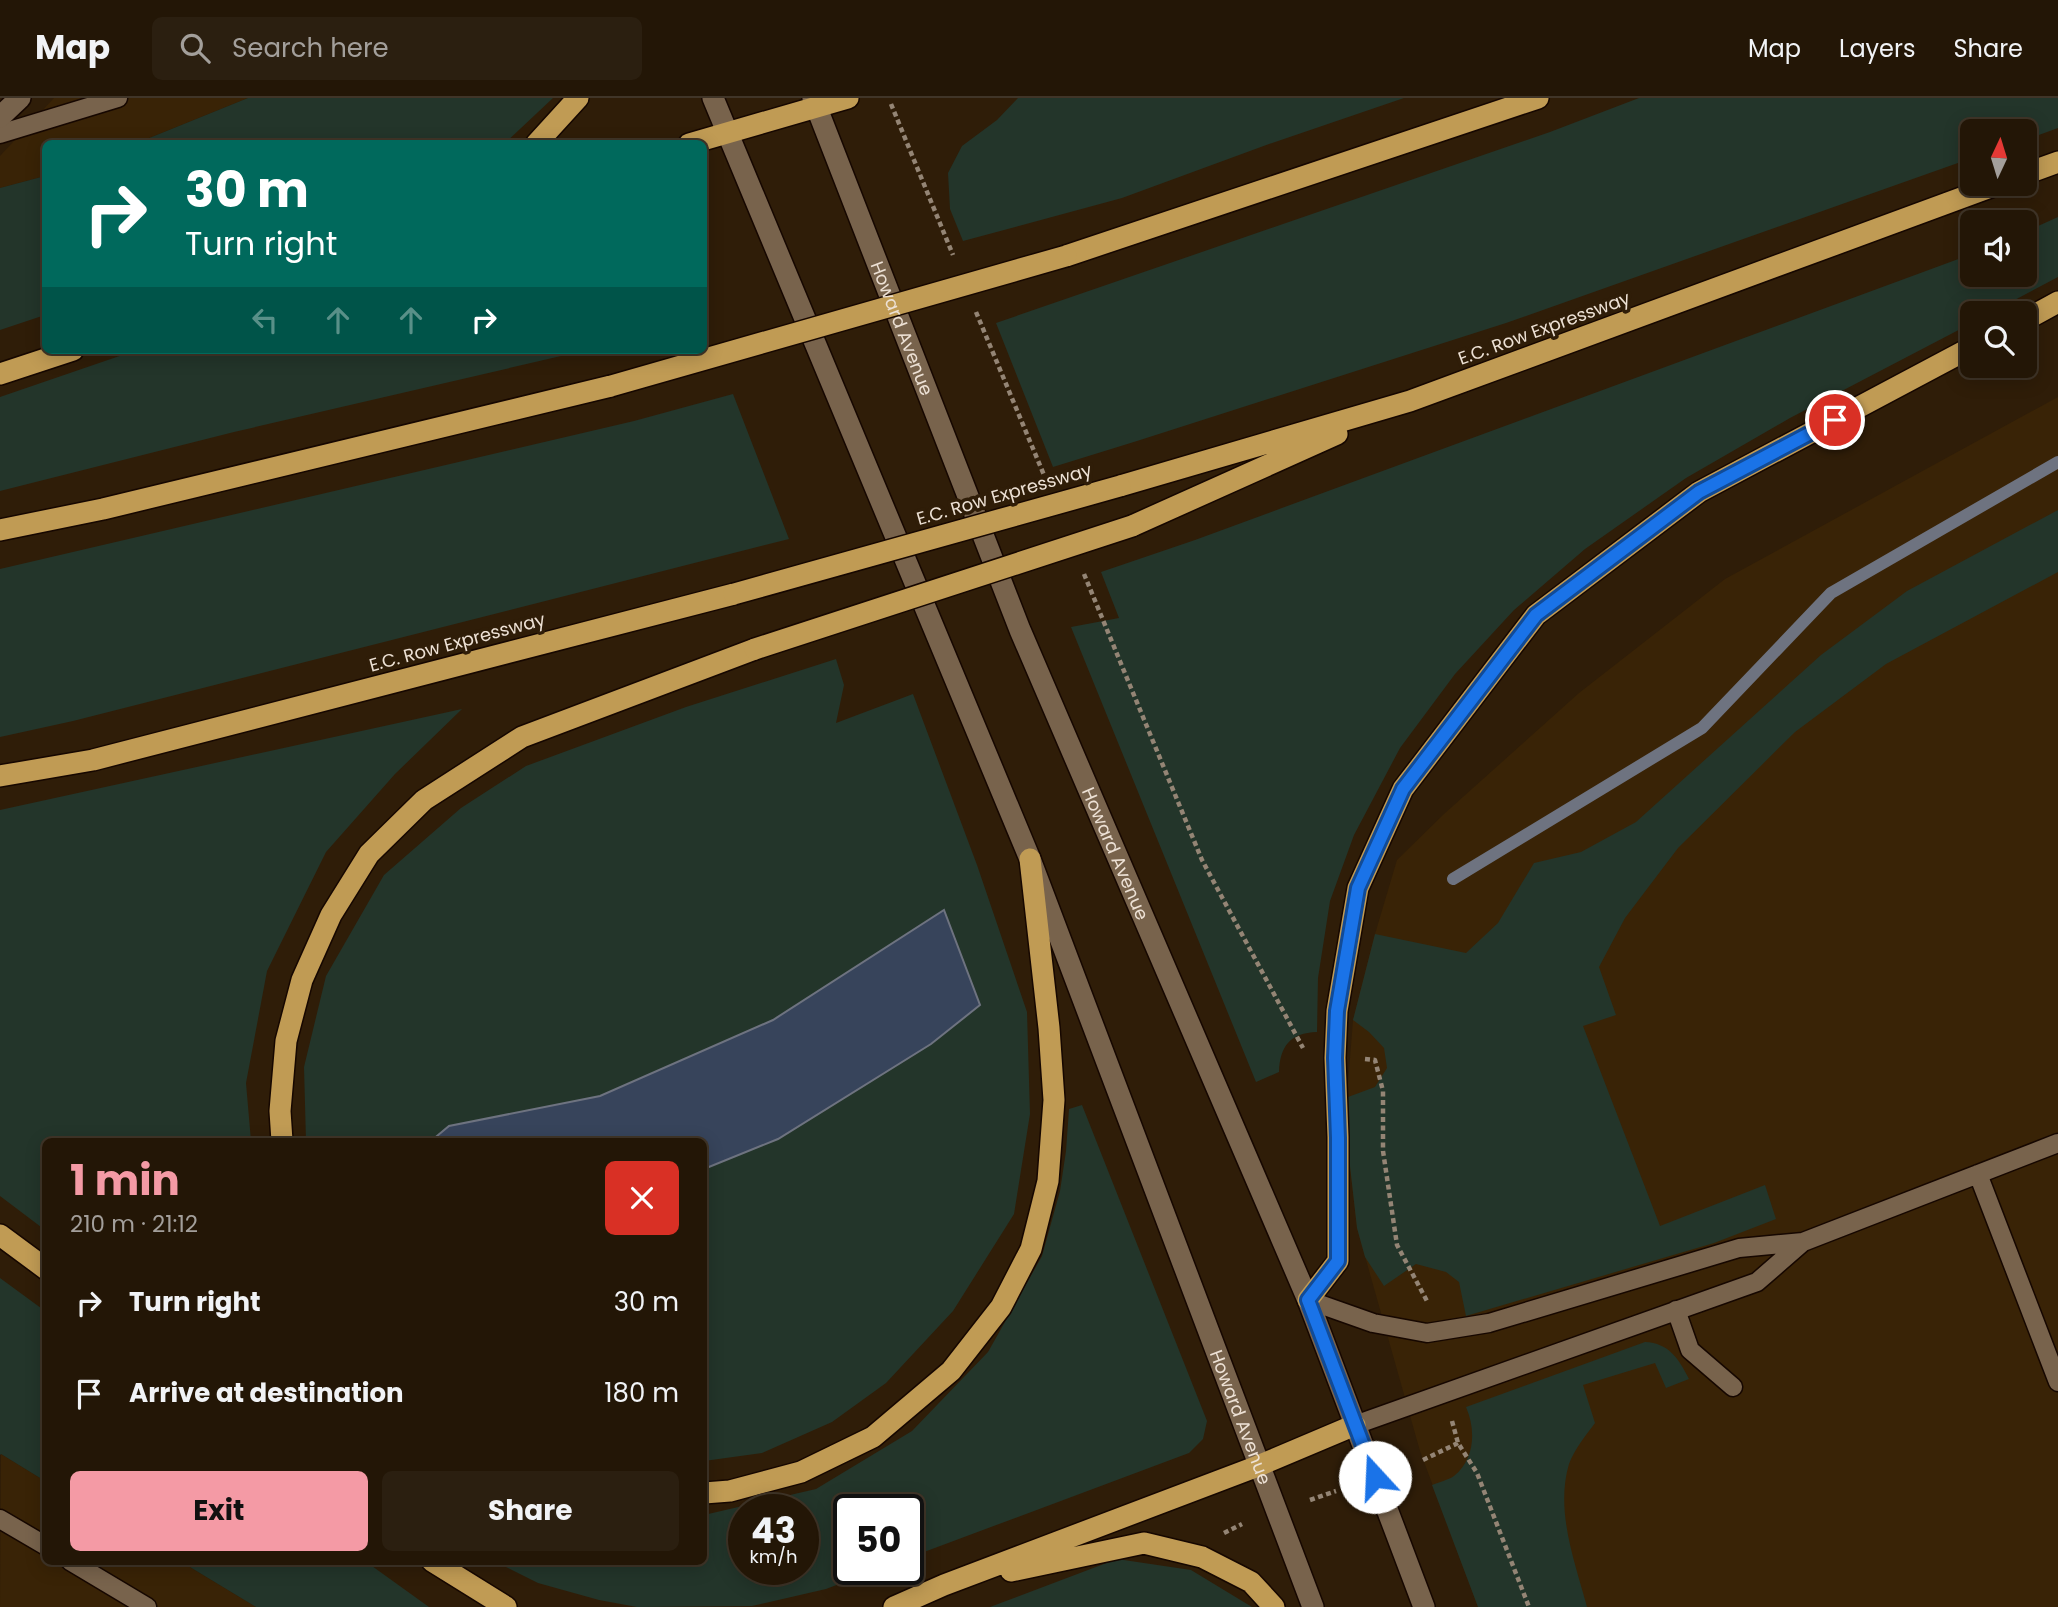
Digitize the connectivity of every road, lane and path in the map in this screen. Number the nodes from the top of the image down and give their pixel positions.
1 (20, 98) edge
2 (118, 98) edge
3 (578, 98) edge
4 (713, 98) edge
5 (848, 98) edge
6 (1538, 98) edge
7 (815, 103) edge
8 (891, 104) dead end
9 (0, 117) edge
10 (726, 132) junction
11 (0, 134) edge
12 (541, 140) edge
13 (701, 140) edge
14 (2058, 162) edge
15 (2037, 170) edge
16 (1966, 196) edge
17 (954, 258) dead end
18 (2058, 302) edge
19 (975, 309) dead end
20 (2037, 313) edge
21 (1960, 353) edge
22 (61, 354) edge
23 (0, 374) edge
24 (1410, 401) junction
25 (1044, 476) dead end
26 (0, 530) edge
27 (1081, 565) dead end
28 (0, 776) edge
29 (1030, 859) junction
30 (1308, 1058) dead end
31 (1363, 1059) dead end
32 (282, 1138) edge
33 (2058, 1143) edge
34 (1978, 1174) junction
35 (0, 1235) edge
36 (1803, 1242) junction
37 (42, 1266) edge
38 (1308, 1300) junction
39 (1427, 1301) dead end
40 (1676, 1310) junction
41 (2058, 1382) edge
42 (1733, 1387) dead end
43 (1449, 1413) dead end
44 (1355, 1425) junction
45 (1458, 1443) junction
46 (1423, 1460) dead end
47 (1258, 1466) junction
48 (1336, 1491) dead end
49 (707, 1493) edge
50 (1310, 1500) dead end
51 (0, 1520) edge
52 (42, 1544) edge
53 (77, 1565) edge
54 (438, 1565) edge
55 (944, 1585) junction
56 (147, 1607) edge
57 (506, 1607) edge
58 (894, 1607) edge
59 (1273, 1607) edge
60 (1313, 1607) edge
61 (1424, 1607) edge
62 (1529, 1607) edge

1 - 9 main road
2 - 11 lane
3 - 12 highway
4 - 10 main road, Howard Avenue
5 - 7 highway
6 - 26 highway, bridge
7 - 10 highway
7 - 38 main road, Howard Avenue
8 - 17 path
10 - 13 highway
10 - 29 main road, Howard Avenue
14 - 15 highway
16 - 24 highway, E.C. Row Expressway
18 - 20 highway
19 - 25 path
21 - 38 highway
22 - 23 highway
24 - 28 highway, E.C. Row Expressway, bridge
24 - 32 highway, bridge
27 - 30 path
29 - 47 main road, Howard Avenue
29 - 49 highway
31 - 39 path
33 - 34 lane
34 - 36 lane
34 - 41 lane
35 - 37 highway
36 - 38 lane
36 - 40 lane
38 - 44 main road, Howard Avenue
40 - 42 lane
40 - 44 lane
43 - 45 path
44 - 47 highway
44 - 61 main road, Howard Avenue
45 - 46 path
45 - 62 path
47 - 55 highway
47 - 60 main road, Howard Avenue
48 - 50 path
51 - 52 lane
53 - 56 lane
54 - 57 highway
55 - 58 highway
55 - 59 highway

